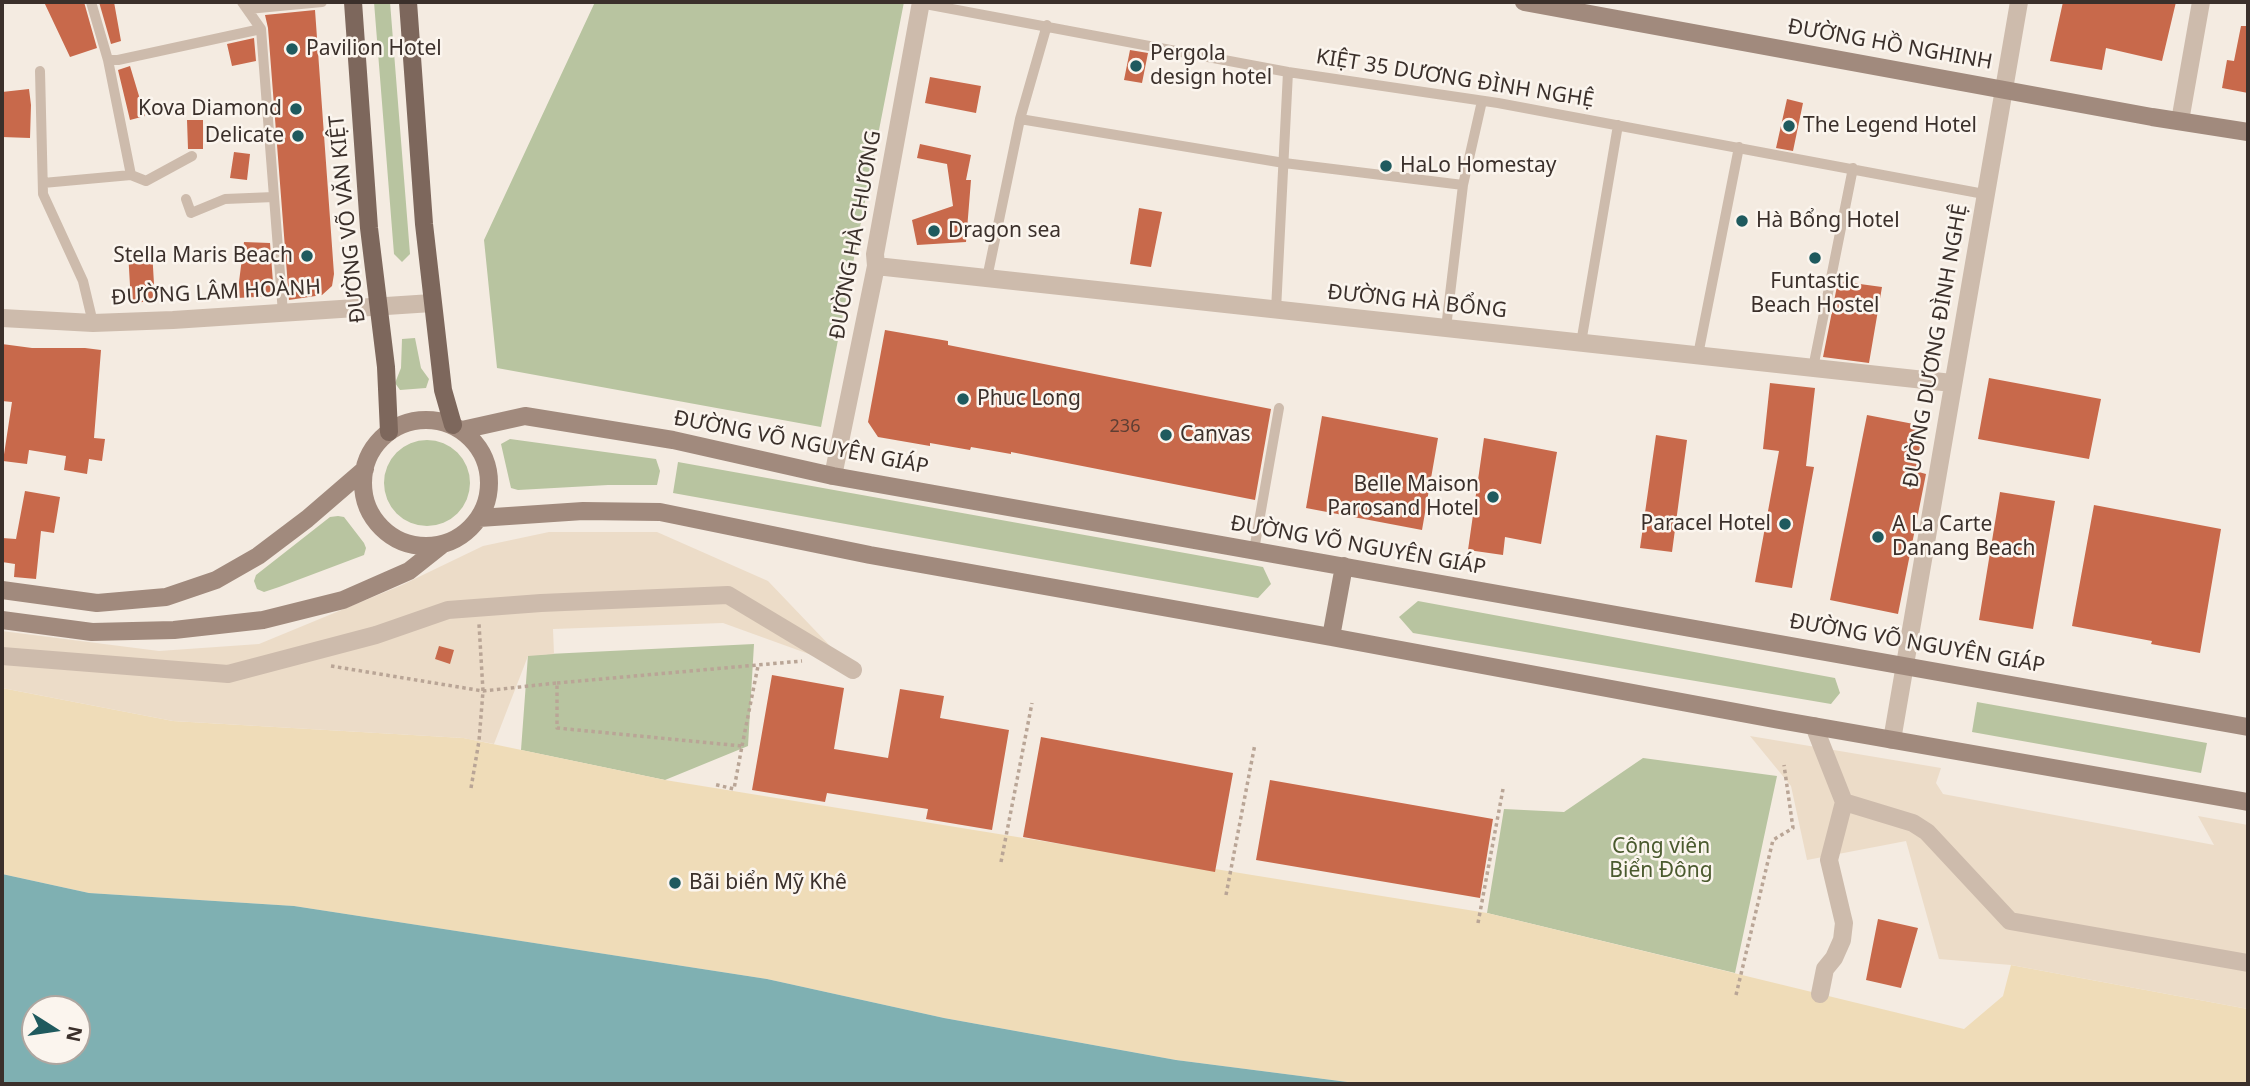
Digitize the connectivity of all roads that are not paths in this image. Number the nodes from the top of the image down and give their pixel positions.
1 (91, 2) edge
2 (321, 2) edge
3 (352, 2) edge
4 (408, 2) edge
5 (921, 2) edge
6 (2019, 2) edge
7 (2201, 2) edge
8 (1534, 3) edge
9 (245, 6) edge
10 (1047, 25) junction
11 (261, 30) junction
12 (108, 60) junction
13 (40, 71) dead end
14 (1288, 72) junction
15 (2004, 89) junction
16 (1482, 101) junction
17 (1020, 119) junction
18 (2180, 121) junction
19 (1618, 125) junction
20 (2248, 132) edge
21 (1739, 147) junction
22 (192, 156) dead end
23 (1284, 163) junction
24 (1853, 168) junction
25 (131, 175) junction
26 (43, 183) junction
27 (1463, 185) junction
28 (1984, 194) junction
29 (274, 197) junction
30 (186, 199) dead end
31 (871, 257) junction
32 (987, 278) junction
33 (432, 303) junction
34 (380, 307) junction
35 (1276, 310) junction
36 (284, 313) junction
37 (2, 318) edge
38 (93, 323) junction
39 (1446, 328) junction
40 (1581, 343) junction
41 (1699, 355) junction
42 (1814, 368) junction
43 (1952, 383) junction
44 (1279, 408) dead end
45 (457, 428) junction
46 (389, 432) junction
47 (365, 469) junction
48 (833, 476) junction
49 (480, 518) junction
50 (443, 544) junction
51 (1254, 550) junction
52 (1344, 566) junction
53 (2, 590) edge
54 (2, 620) edge
55 (1331, 637) junction
56 (2, 656) edge
57 (1905, 666) junction
58 (853, 670) dead end
59 (1814, 726) junction
60 (2248, 727) edge
61 (1892, 740) junction
62 (1844, 802) junction
63 (2248, 802) edge
64 (2248, 963) edge
65 (1820, 994) dead end

1 - 12 lane
2 - 9 lane
3 - 34 main road, ĐƯỜNG VÕ VĂN KIỆT
4 - 33 main road
5 - 10 lane, KIỆT 35 DƯƠNG ĐÌNH NGHỆ
5 - 31 street, ĐƯỜNG HÀ CHƯƠNG
6 - 15 street, ĐƯỜNG DƯƠNG ĐÌNH NGHỆ
7 - 18 street
8 - 15 main road, ĐƯỜNG HỒ NGHINH
9 - 11 lane
10 - 14 lane, KIỆT 35 DƯƠNG ĐÌNH NGHỆ
10 - 17 lane
11 - 12 lane
11 - 29 lane
12 - 25 lane
13 - 26 lane
14 - 16 lane, KIỆT 35 DƯƠNG ĐÌNH NGHỆ
14 - 23 lane
15 - 18 main road, ĐƯỜNG HỒ NGHINH
15 - 28 street, ĐƯỜNG DƯƠNG ĐÌNH NGHỆ
16 - 19 lane, KIỆT 35 DƯƠNG ĐÌNH NGHỆ
16 - 27 lane
17 - 23 lane
17 - 32 lane
18 - 20 main road, ĐƯỜNG HỒ NGHINH
19 - 21 lane, KIỆT 35 DƯƠNG ĐÌNH NGHỆ
19 - 40 lane
21 - 24 lane, KIỆT 35 DƯƠNG ĐÌNH NGHỆ
21 - 41 lane
22 - 25 lane
23 - 27 lane
23 - 35 lane
24 - 28 lane, KIỆT 35 DƯƠNG ĐÌNH NGHỆ
24 - 42 lane
25 - 26 lane
26 - 38 lane
27 - 39 lane
28 - 43 street, ĐƯỜNG DƯƠNG ĐÌNH NGHỆ
29 - 30 lane
29 - 36 lane
31 - 32 street, ĐƯỜNG HÀ BỔNG
31 - 48 street, ĐƯỜNG HÀ CHƯƠNG
32 - 35 street, ĐƯỜNG HÀ BỔNG
33 - 34 street, ĐƯỜNG LÂM HOÀNH
33 - 45 main road
34 - 36 street, ĐƯỜNG LÂM HOÀNH
34 - 46 main road, ĐƯỜNG VÕ VĂN KIỆT
35 - 39 street, ĐƯỜNG HÀ BỔNG
36 - 38 street, ĐƯỜNG LÂM HOÀNH
37 - 38 street, ĐƯỜNG LÂM HOÀNH
39 - 40 street, ĐƯỜNG HÀ BỔNG
40 - 41 street, ĐƯỜNG HÀ BỔNG
41 - 42 street, ĐƯỜNG HÀ BỔNG
42 - 43 street, ĐƯỜNG HÀ BỔNG
43 - 57 street, ĐƯỜNG DƯƠNG ĐÌNH NGHỆ
44 - 51 lane
45 - 46 main road
45 - 48 main road, ĐƯỜNG VÕ NGUYÊN GIÁP
45 - 49 main road
46 - 47 main road
47 - 50 main road
47 - 53 main road
48 - 51 main road, ĐƯỜNG VÕ NGUYÊN GIÁP
49 - 50 main road
49 - 55 main road
50 - 54 main road
51 - 52 main road, ĐƯỜNG VÕ NGUYÊN GIÁP
52 - 55 main road
52 - 57 main road, ĐƯỜNG VÕ NGUYÊN GIÁP
55 - 59 main road
56 - 58 street
57 - 60 main road, ĐƯỜNG VÕ NGUYÊN GIÁP
57 - 61 street, ĐƯỜNG DƯƠNG ĐÌNH NGHỆ
59 - 61 main road
59 - 62 street
61 - 63 main road
62 - 64 street
62 - 65 street

